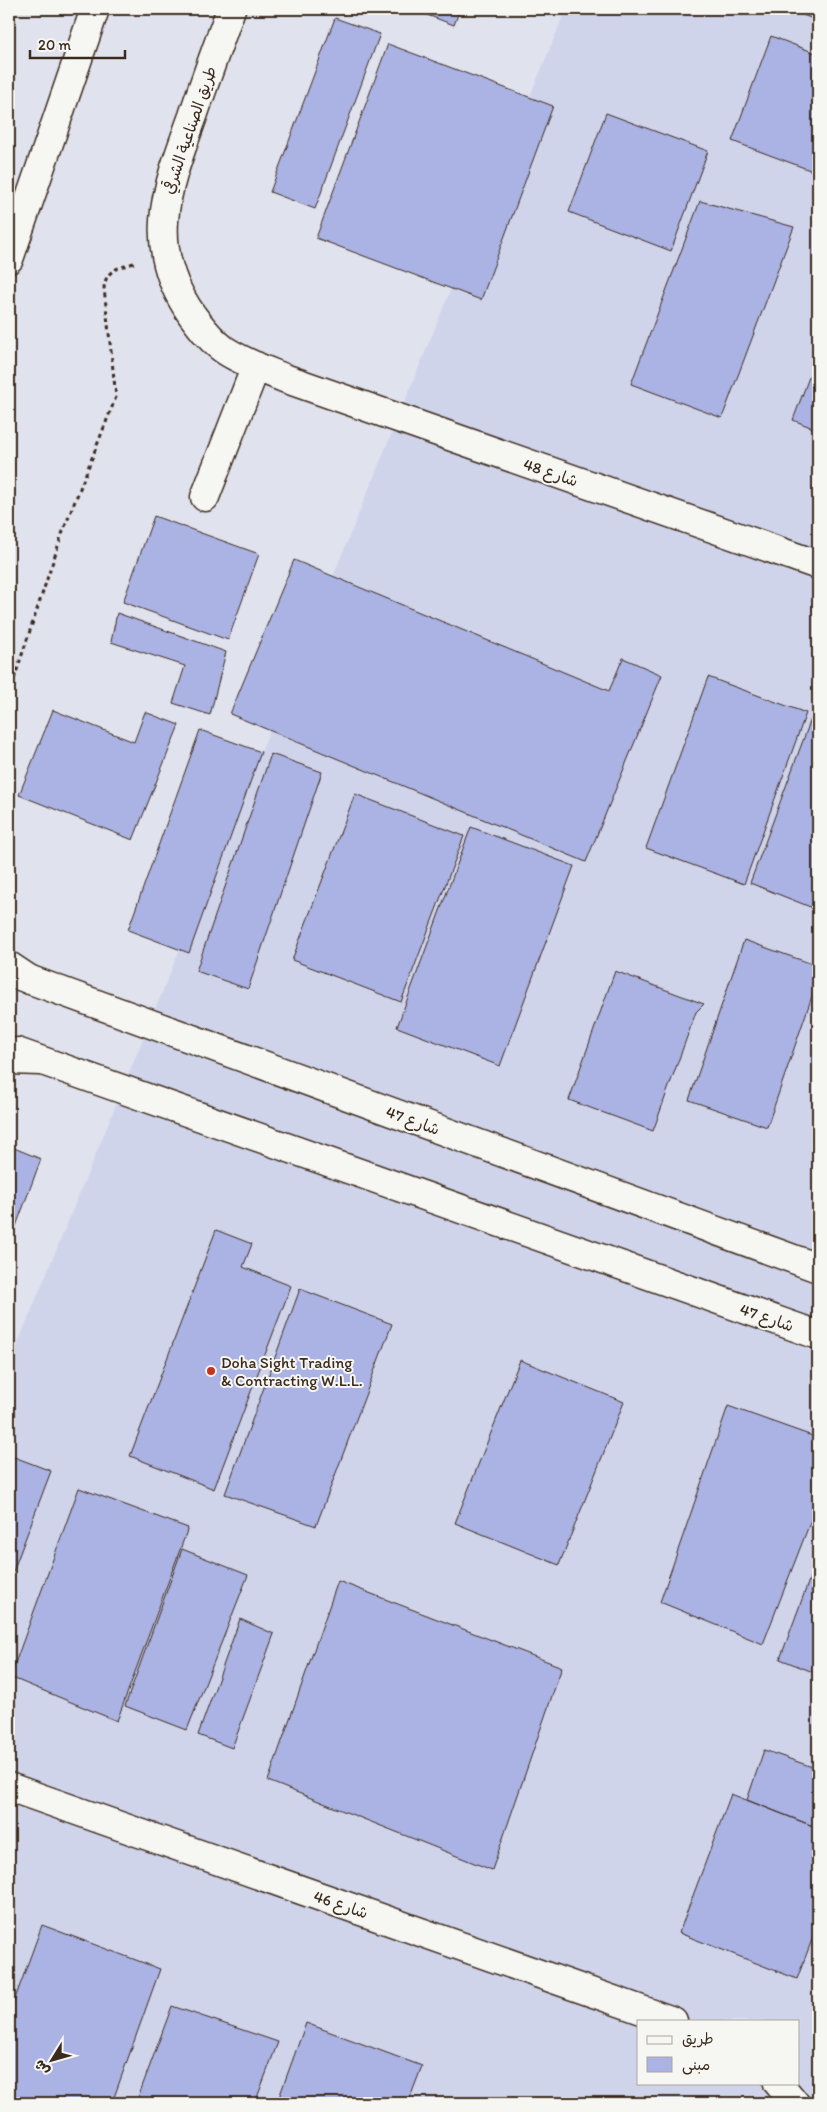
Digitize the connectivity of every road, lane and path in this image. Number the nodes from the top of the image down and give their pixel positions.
1 (95, 9) edge
2 (231, 9) edge
3 (166, 252) junction
4 (9, 259) edge
5 (256, 366) junction
6 (284, 378) joint
7 (205, 497) dead end
8 (818, 565) edge
9 (9, 694) edge
10 (16, 973) edge
11 (9, 1049) edge
12 (9, 1060) edge
13 (40, 1060) junction
14 (818, 1268) edge
15 (818, 1335) edge
16 (9, 1787) edge
17 (671, 2020) edge
18 (779, 2084) edge
19 (795, 2103) edge

1 - 4 street
2 - 3 street, طريق الصناعية الشرقي
3 - 5 street, طريق الصناعية الشرقي
3 - 9 path
5 - 6 street, طريق الصناعية الشرقي
5 - 7 street
6 - 8 street, شارع 48
10 - 14 street, شارع 47
11 - 13 street, شارع 47
12 - 13 street
13 - 15 street, شارع 47
16 - 17 street, شارع 46
18 - 19 street

